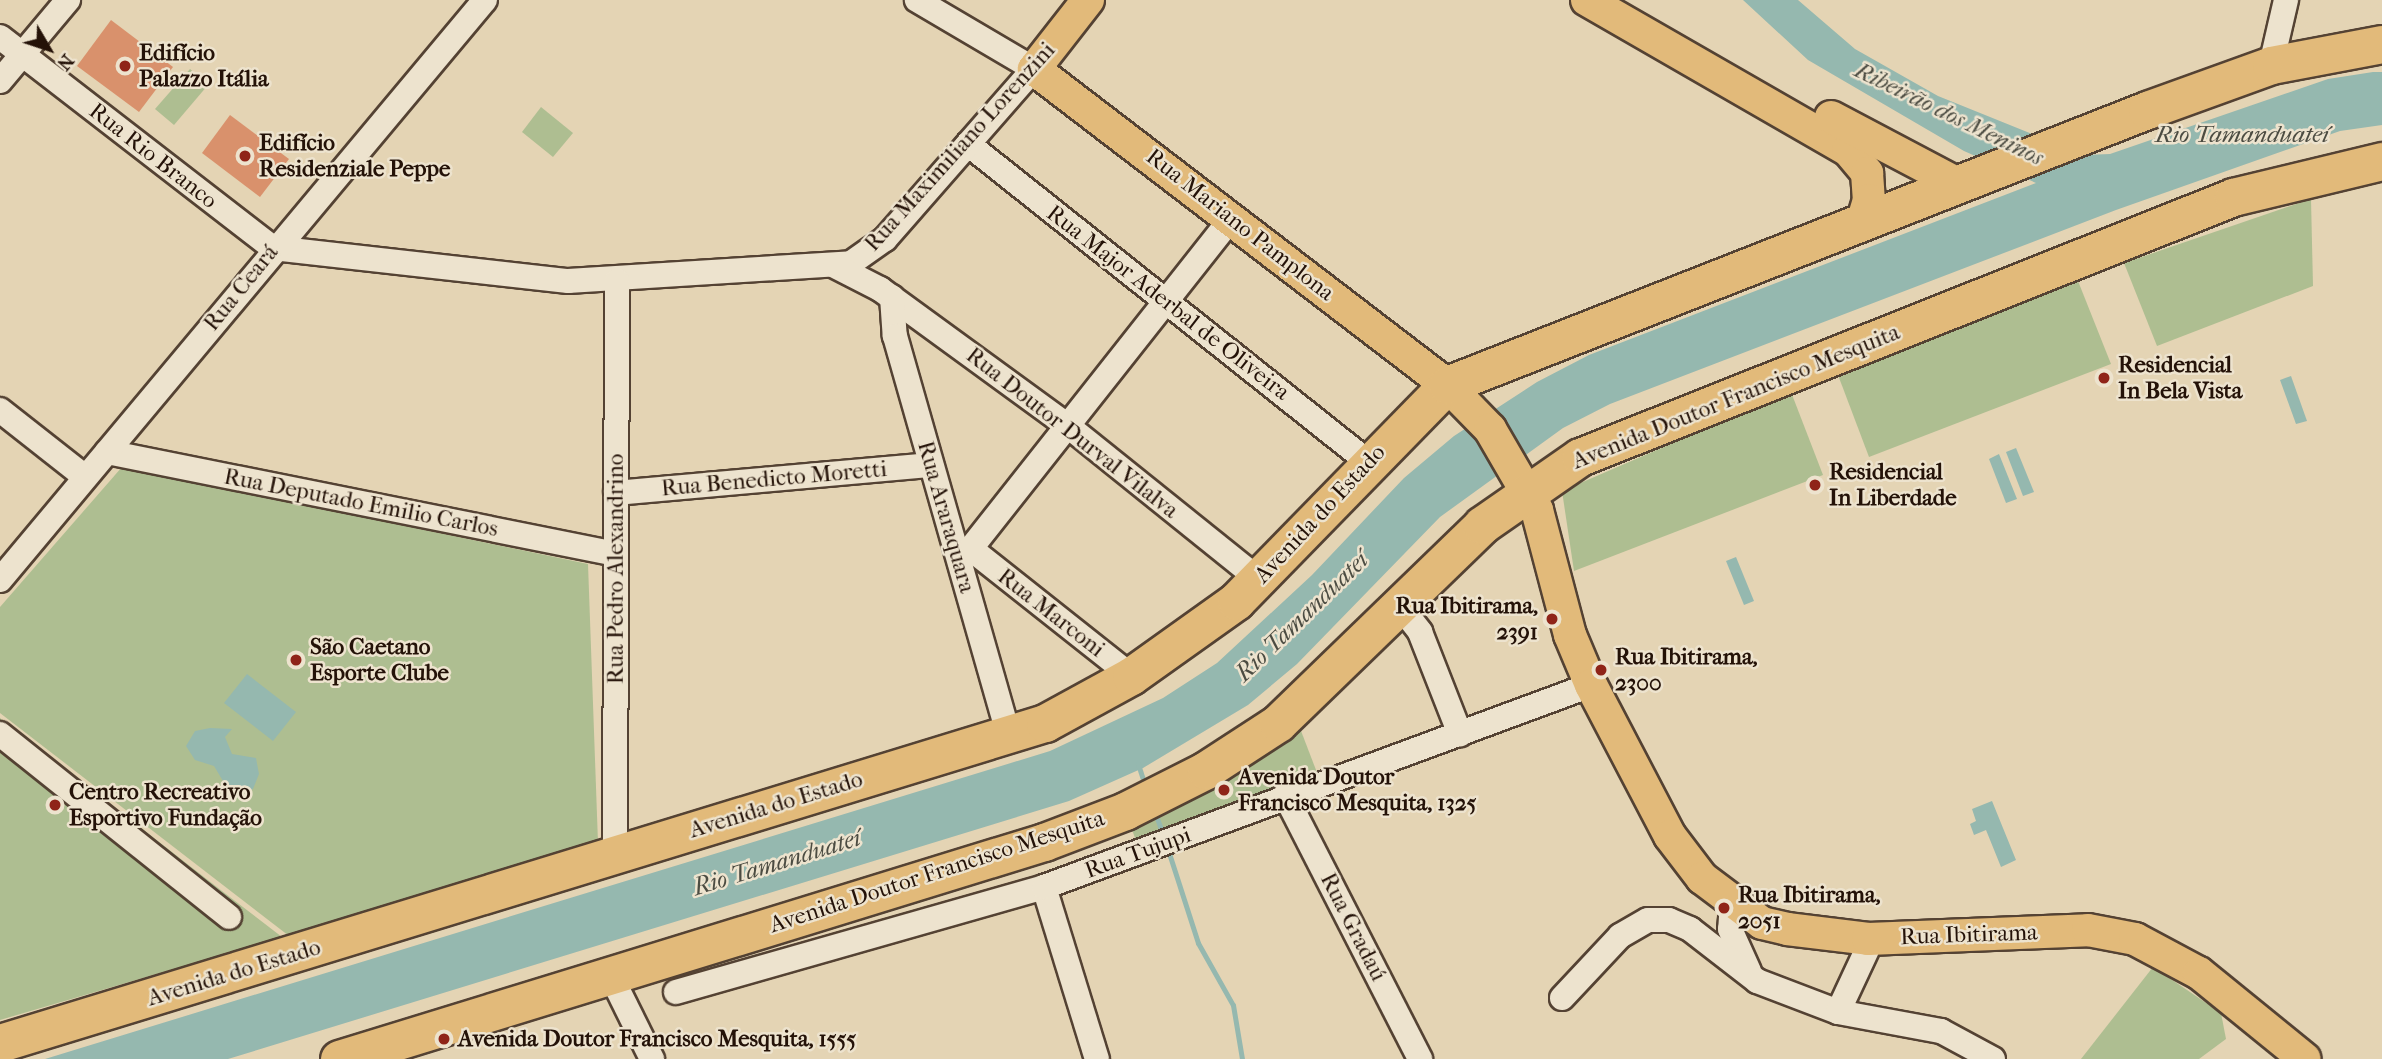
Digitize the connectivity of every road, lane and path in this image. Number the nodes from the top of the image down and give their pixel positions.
1 (68, 0) edge
2 (485, 0) edge
3 (917, 0) edge
4 (1088, 0) edge
5 (1587, 0) edge
6 (1630, 0) edge
7 (2286, 4) edge
8 (0, 37) edge
9 (2382, 44) edge
10 (2314, 54) junction
11 (22, 55) junction
12 (2272, 65) junction
13 (1034, 69) junction
14 (0, 81) edge
15 (968, 144) junction
16 (2382, 161) edge
17 (1974, 179) junction
18 (1231, 219) junction
19 (1862, 223) junction
20 (273, 248) junction
21 (870, 252) junction
22 (835, 265) junction
23 (617, 281) junction
24 (886, 293) junction
25 (1167, 302) junction
26 (1457, 394) junction
27 (0, 410) edge
28 (1068, 426) junction
29 (107, 452) junction
30 (1368, 462) junction
31 (931, 465) junction
32 (85, 477) junction
33 (1524, 482) junction
34 (616, 493) junction
35 (616, 554) junction
36 (965, 555) junction
37 (0, 580) edge
38 (1261, 581) junction
39 (1400, 606) junction
40 (1131, 676) junction
41 (1591, 685) junction
42 (0, 734) edge
43 (1460, 734) junction
44 (1009, 735) junction
45 (1285, 795) junction
46 (615, 856) junction
47 (1044, 887) junction
48 (1732, 903) junction
49 (229, 917) dead end
50 (1872, 939) junction
51 (611, 976) junction
52 (1757, 981) junction
53 (676, 992) dead end
54 (1562, 998) dead end
55 (1838, 1012) junction
56 (0, 1043) edge
57 (340, 1059) edge
58 (652, 1059) edge
59 (1097, 1059) edge
60 (1420, 1059) edge
61 (1993, 1059) edge
62 (2305, 1059) edge

1 - 11 street
2 - 20 street, Rua Ceará
3 - 13 street, Rua Mariano Pamplona
4 - 13 main road, Rua Maximiliano Lorenzini
5 - 19 main road
6 - 17 main road
7 - 10 street
7 - 12 street
8 - 11 street, Rua Rio Branco
9 - 10 highway
10 - 12 highway
11 - 14 street
11 - 20 street, Rua Rio Branco
12 - 17 highway
13 - 15 street, Rua Maximiliano Lorenzini
13 - 18 main road, Rua Mariano Pamplona
15 - 21 street, Rua Maximiliano Lorenzini
15 - 25 street, Rua Major Aderbal de Oliveira
16 - 33 highway, Avenida Doutor Francisco Mesquita
17 - 19 highway
18 - 25 street
18 - 26 main road, Rua Mariano Pamplona
19 - 26 highway
20 - 23 street, Rua Maximiliano Lorenzini
20 - 29 street, Rua Ceará
21 - 22 street, Rua Maximiliano Lorenzini
21 - 24 street
22 - 23 street, Rua Maximiliano Lorenzini
22 - 24 street, Rua Doutor Durval Vilalva
23 - 34 street, Rua Pedro Alexandrino
24 - 28 street, Rua Doutor Durval Vilalva
24 - 31 street, Rua Araraquara
25 - 28 street
25 - 30 street, Rua Major Aderbal de Oliveira
26 - 30 highway, Avenida do Estado
26 - 33 main road, Rua Mariano Pamplona
27 - 32 street
28 - 36 street
28 - 38 street, Rua Doutor Durval Vilalva
29 - 32 street, Rua Ceará
29 - 35 street, Rua Deputado Emilio Carlos
30 - 38 highway, Avenida do Estado
31 - 34 street, Rua Benedicto Moretti
31 - 36 street, Rua Araraquara
32 - 37 street, Rua Ceará
33 - 39 highway, Avenida Doutor Francisco Mesquita
33 - 41 main road, Rua Ibitirama
34 - 35 street, Rua Pedro Alexandrino
35 - 46 street, Rua Pedro Alexandrino
36 - 40 street, Rua Marconi
36 - 44 street, Rua Araraquara
38 - 40 highway, Avenida do Estado
39 - 43 street
39 - 51 highway, Avenida Doutor Francisco Mesquita
40 - 44 highway, Avenida do Estado
41 - 43 street, Rua Tujupi
41 - 48 main road, Rua Ibitirama
42 - 49 street
43 - 45 street, Rua Tujupi
44 - 46 highway, Avenida do Estado
45 - 47 street, Rua Tujupi
45 - 60 street, Rua Gradaú
46 - 56 highway, Avenida do Estado
47 - 53 street, Rua Tujupi
47 - 59 street
48 - 50 main road, Rua Ibitirama
48 - 52 street
50 - 55 street
50 - 62 main road, Rua Ibitirama
51 - 57 highway, Avenida Doutor Francisco Mesquita
51 - 58 street
52 - 54 street
52 - 55 street
55 - 61 street

